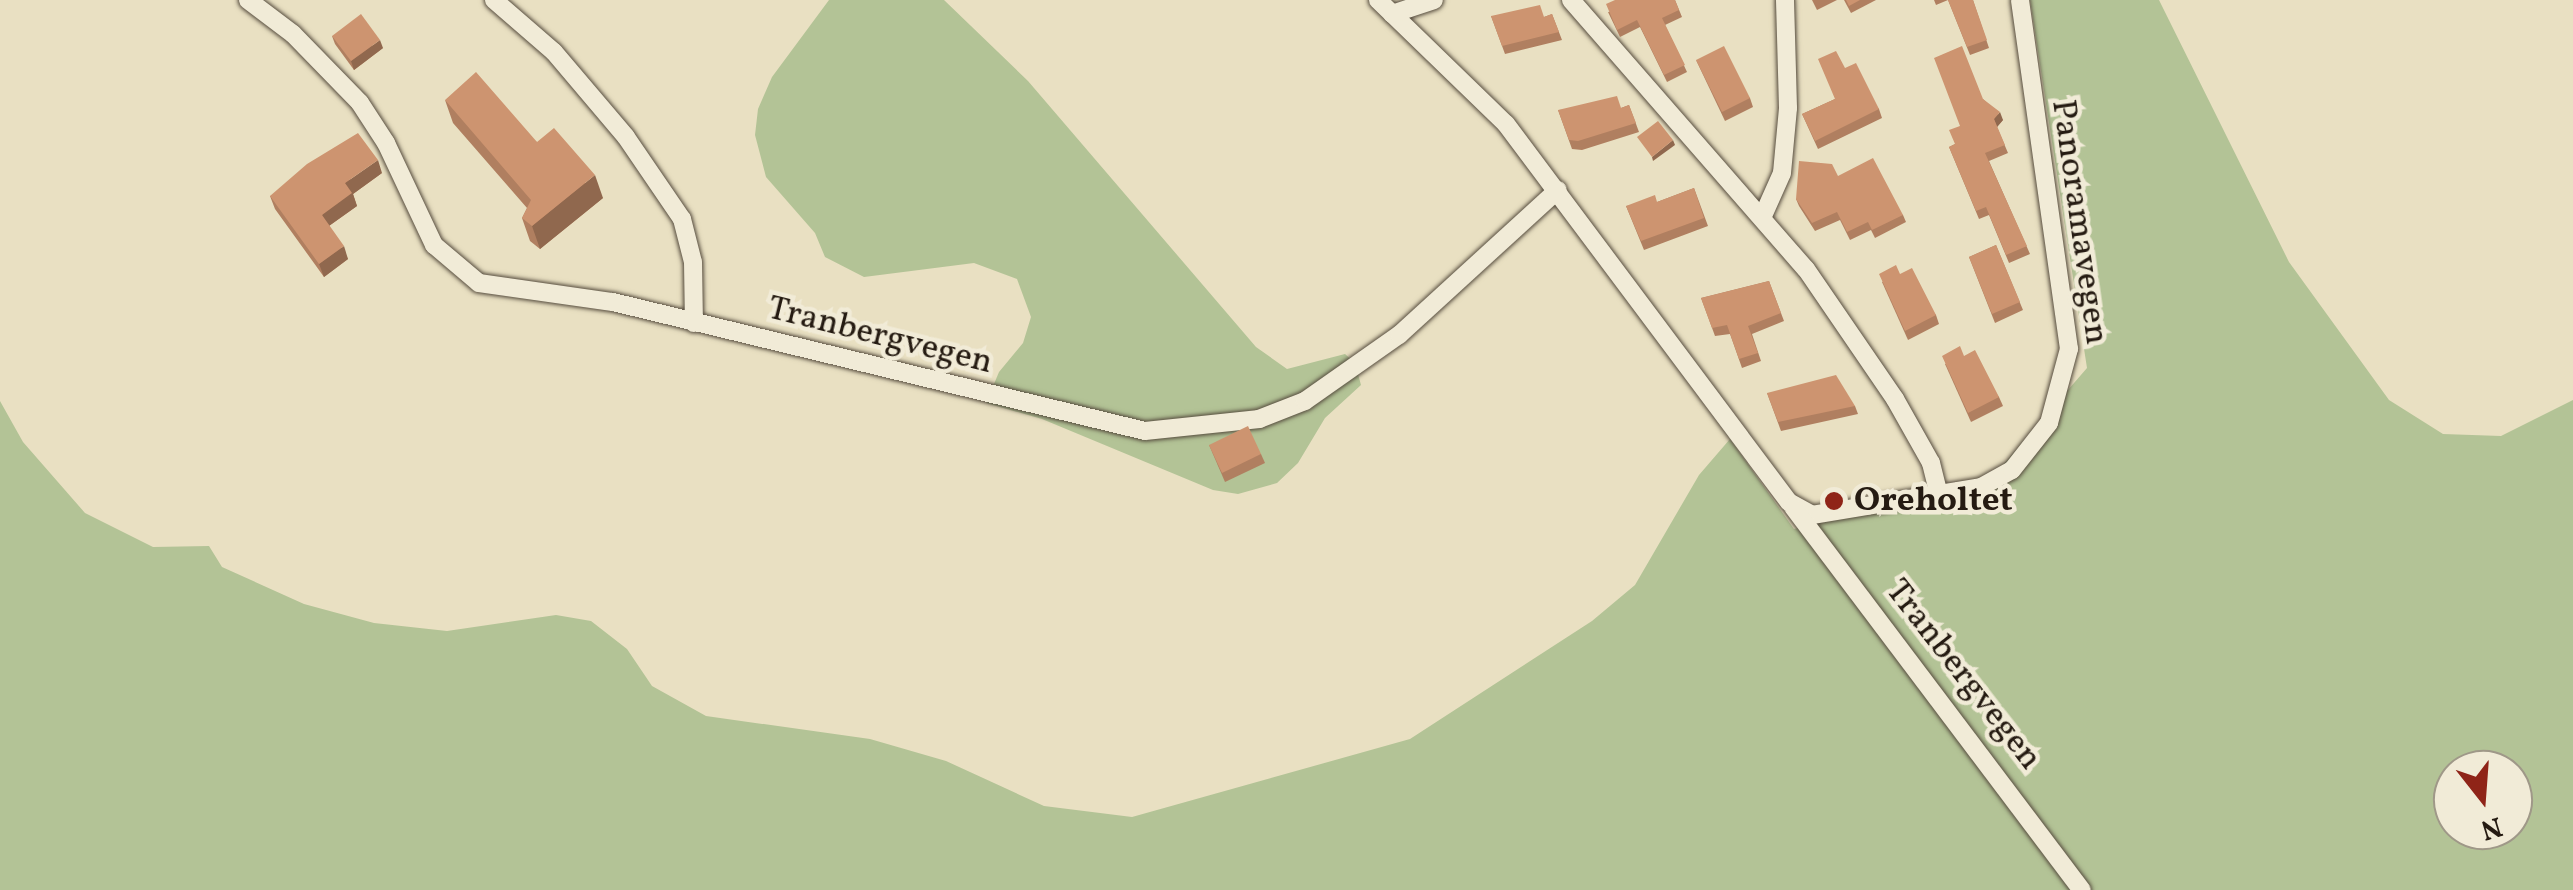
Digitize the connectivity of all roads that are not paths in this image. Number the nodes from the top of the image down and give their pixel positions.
1 (248, 0) edge
2 (494, 0) edge
3 (1378, 0) edge
4 (1434, 0) edge
5 (1571, 0) edge
6 (1784, 0) edge
7 (2020, 0) edge
8 (1392, 14) junction
9 (1558, 190) junction
10 (1762, 218) junction
11 (694, 322) junction
12 (1939, 496) junction
13 (1789, 502) junction
14 (1812, 516) joint
15 (2082, 890) edge

1 - 11 street, Tranbergvegen
2 - 11 street
3 - 8 street, Tranbergvegen
4 - 8 street
5 - 10 street
6 - 10 street
7 - 12 street, Panoramavegen
8 - 9 street, Tranbergvegen
9 - 11 street, Tranbergvegen
9 - 13 street, Tranbergvegen
10 - 12 street
12 - 14 street, Panoramavegen
13 - 14 street, Tranbergvegen
13 - 15 street, Tranbergvegen

